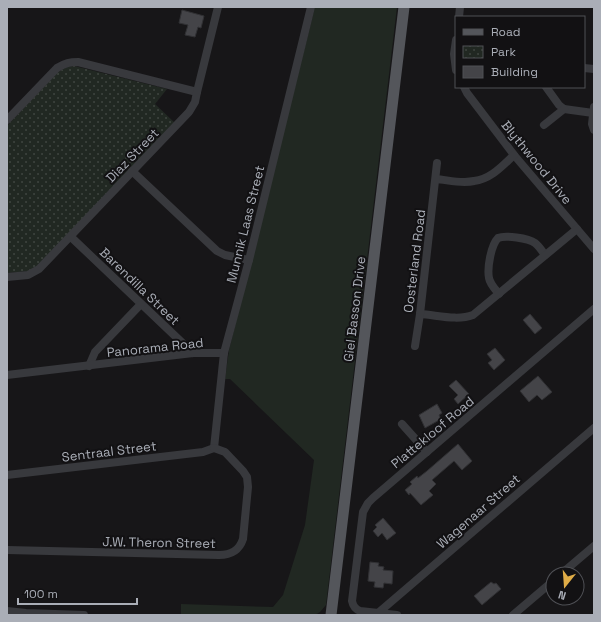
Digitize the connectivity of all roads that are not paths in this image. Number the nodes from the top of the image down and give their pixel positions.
1 (218, 7) edge
2 (311, 7) edge
3 (404, 7) edge
4 (455, 47) edge
5 (455, 62) edge
6 (464, 88) edge
7 (547, 88) edge
8 (197, 92) junction
9 (564, 109) junction
10 (594, 110) edge
11 (7, 120) edge
12 (544, 125) dead end
13 (594, 130) edge
14 (514, 155) junction
15 (437, 163) dead end
16 (132, 171) junction
17 (436, 179) junction
18 (577, 229) junction
19 (71, 237) junction
20 (594, 249) edge
21 (545, 255) junction
22 (249, 260) junction
23 (7, 277) edge
24 (498, 294) junction
25 (141, 304) junction
26 (594, 310) edge
27 (420, 314) junction
28 (415, 346) dead end
29 (224, 352) junction
30 (193, 353) junction
31 (89, 366) junction
32 (7, 375) edge
33 (402, 424) dead end
34 (594, 428) edge
35 (214, 448) junction
36 (427, 452) junction
37 (7, 475) edge
38 (594, 546) edge
39 (7, 550) edge
40 (570, 566) edge
41 (545, 588) edge
42 (7, 611) edge
43 (378, 613) junction
44 (84, 615) edge
45 (331, 615) edge
46 (397, 615) edge
47 (513, 615) edge

1 - 8 street, Diaz Street
2 - 22 street, Munnik Laas Street
3 - 45 main road, Giel Basson Drive
4 - 5 street
6 - 14 street, Blythwood Drive
7 - 9 street
8 - 11 street
8 - 16 street, Diaz Street
9 - 10 street
9 - 12 street
10 - 13 street
14 - 17 street
14 - 18 street, Blythwood Drive
15 - 17 street, Oosterland Road
16 - 19 street, Diaz Street
16 - 22 street
17 - 27 street, Oosterland Road
18 - 20 street, Blythwood Drive
18 - 21 street
19 - 23 street, Diaz Street
19 - 25 street, Barendilla Street
21 - 24 street
21 - 24 street
22 - 29 street, Munnik Laas Street
24 - 27 street
25 - 30 street, Barendilla Street
25 - 31 street, Panorama Road
26 - 36 street, Plattekloof Road
27 - 28 street, Oosterland Road
29 - 30 street, Panorama Road
29 - 35 street, Munnik Laas Street
30 - 31 street, Panorama Road
31 - 32 street, Panorama Road
33 - 36 street
34 - 43 street, Wagenaar Street
35 - 37 street, Sentraal Street
35 - 39 street, J.W. Theron Street
36 - 43 street, Plattekloof Road
38 - 40 street
41 - 47 street
42 - 44 street
43 - 46 street

